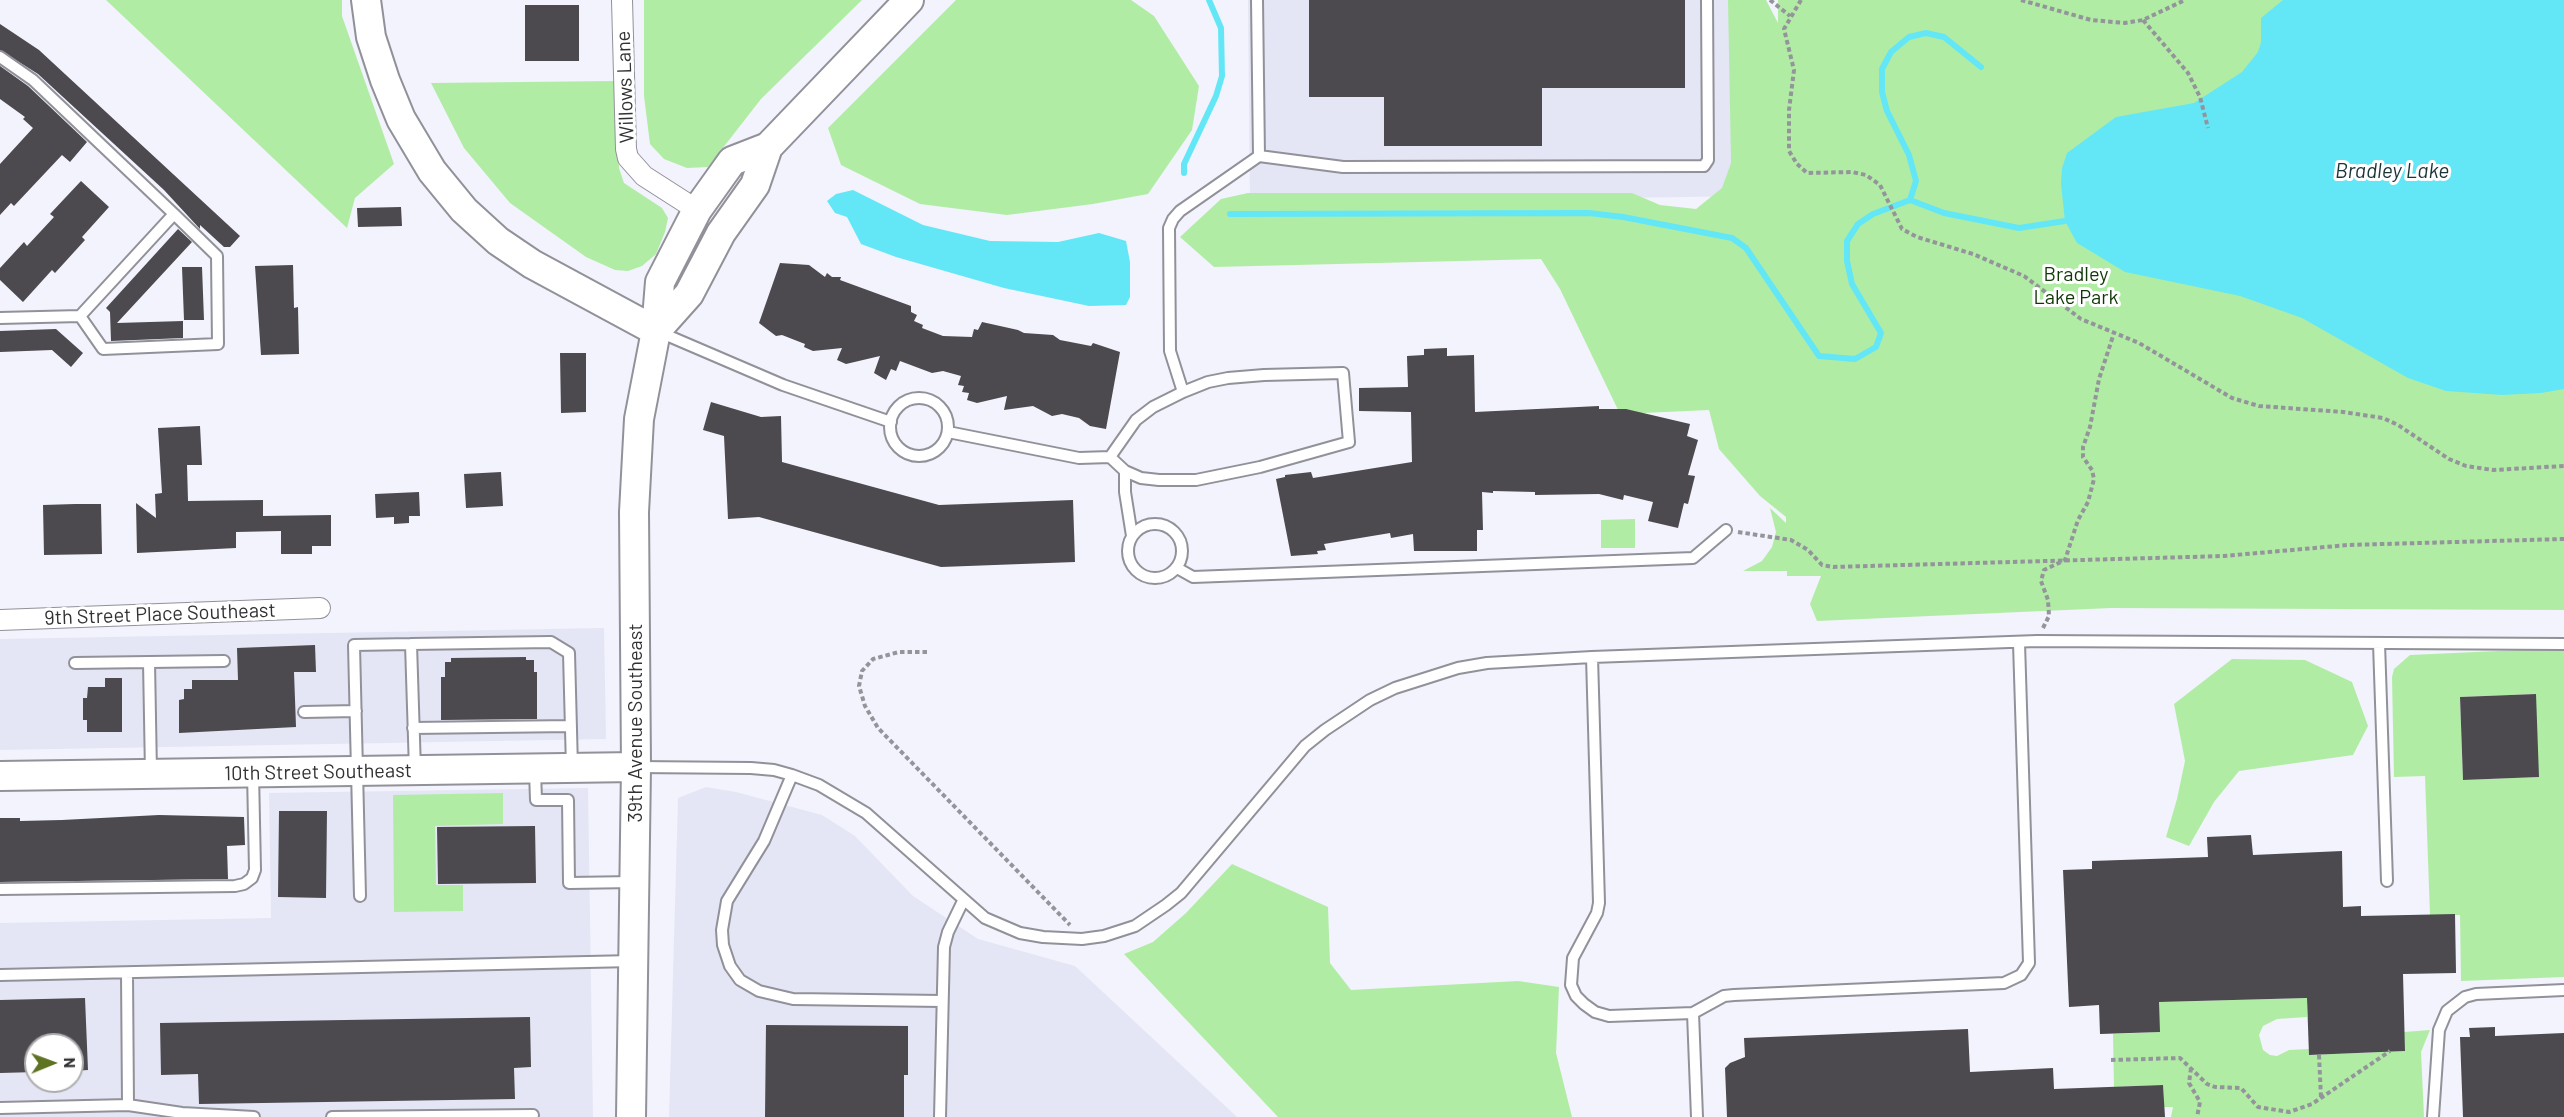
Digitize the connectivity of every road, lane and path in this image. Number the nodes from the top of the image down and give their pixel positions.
1 (366, 0) edge
2 (622, 0) edge
3 (909, 0) edge
4 (1257, 0) edge
5 (1707, 0) edge
6 (1770, 0) edge
7 (1801, 0) edge
8 (2021, 0) edge
9 (2185, 0) edge
10 (1790, 16) junction
11 (2143, 20) junction
12 (0, 57) edge
13 (2208, 128) dead end
14 (768, 147) junction
15 (1259, 156) junction
16 (697, 210) junction
17 (174, 214) junction
18 (81, 316) junction
19 (0, 318) edge
20 (656, 331) junction
21 (2115, 333) junction
22 (1183, 392) junction
23 (891, 422) junction
24 (948, 432) junction
25 (1110, 457) junction
26 (2564, 466) edge
27 (1125, 471) junction
28 (1726, 530) joint
29 (1132, 536) junction
30 (2564, 539) edge
31 (2065, 560) junction
32 (1177, 568) junction
33 (320, 608) dead end
34 (0, 620) edge
35 (2037, 641) junction
36 (2019, 643) junction
37 (2379, 643) junction
38 (411, 644) junction
39 (2564, 644) edge
40 (927, 652) dead end
41 (1592, 657) junction
42 (224, 661) dead end
43 (149, 662) junction
44 (75, 663) dead end
45 (356, 711) junction
46 (304, 712) dead end
47 (571, 726) junction
48 (413, 728) junction
49 (636, 767) junction
50 (572, 768) junction
51 (535, 769) junction
52 (415, 770) junction
53 (358, 771) junction
54 (253, 772) junction
55 (151, 774) junction
56 (792, 775) junction
57 (0, 776) edge
58 (2387, 881) dead end
59 (634, 882) junction
60 (0, 889) edge
61 (360, 896) dead end
62 (963, 901) junction
63 (1082, 939) junction
64 (633, 961) junction
65 (127, 974) junction
66 (0, 975) edge
67 (2564, 990) edge
68 (942, 1001) junction
69 (1693, 1013) junction
70 (2390, 1052) dead end
71 (2319, 1055) dead end
72 (2111, 1060) dead end
73 (2191, 1068) junction
74 (2321, 1098) junction
75 (128, 1105) junction
76 (0, 1108) edge
77 (2293, 1111) junction
78 (533, 1115) dead end
79 (254, 1117) edge
80 (332, 1117) edge
81 (631, 1117) edge
82 (940, 1117) edge
83 (1697, 1117) edge
84 (2197, 1117) edge
85 (2294, 1117) edge
86 (2433, 1117) edge

1 - 20 main road
2 - 16 street, Willows Lane
3 - 14 main road
4 - 15 lane
5 - 15 lane
6 - 10 path
7 - 10 path
8 - 11 path
9 - 11 path
10 - 21 path
11 - 13 path
12 - 17 lane
14 - 16 main road, 39th Avenue Southeast
14 - 20 main road, 39th Avenue Southeast
15 - 22 lane
16 - 20 main road, 39th Avenue Southeast
17 - 18 lane
17 - 18 lane
18 - 19 lane
20 - 23 lane
20 - 49 main road, 39th Avenue Southeast
21 - 26 path
21 - 31 path
22 - 25 lane
22 - 27 lane
23 - 24 lane
23 - 24 lane
24 - 25 lane
25 - 27 lane
27 - 29 lane
28 - 31 path
28 - 32 lane
29 - 32 lane
29 - 32 lane
30 - 31 path
31 - 35 path
33 - 34 street, 9th Street Place Southeast
35 - 36 lane
35 - 37 lane
36 - 41 lane
36 - 69 lane
37 - 39 lane
37 - 58 lane
38 - 45 lane
38 - 47 lane
38 - 48 lane
40 - 63 path
41 - 63 lane
41 - 69 lane
42 - 43 lane
43 - 44 lane
43 - 55 lane
45 - 46 lane
45 - 53 lane
47 - 48 lane
47 - 50 lane
48 - 52 lane
49 - 50 main road, 10th Street Southeast
49 - 56 lane
49 - 59 main road, 39th Avenue Southeast
50 - 51 main road, 10th Street Southeast
51 - 52 main road, 10th Street Southeast
51 - 59 lane
52 - 53 main road, 10th Street Southeast
53 - 54 main road, 10th Street Southeast
53 - 61 lane
54 - 55 main road, 10th Street Southeast
54 - 60 lane
55 - 57 main road, 10th Street Southeast
56 - 62 lane
56 - 68 lane
59 - 64 main road, 39th Avenue Southeast
62 - 63 lane
62 - 68 lane
64 - 65 lane
64 - 81 main road, 39th Avenue Southeast
65 - 66 lane
65 - 75 lane
67 - 86 lane
68 - 82 lane
69 - 83 lane
70 - 74 path
71 - 74 path
72 - 73 path
73 - 77 path
73 - 84 path
74 - 77 path
75 - 76 lane
75 - 79 lane
77 - 85 path
78 - 80 lane

